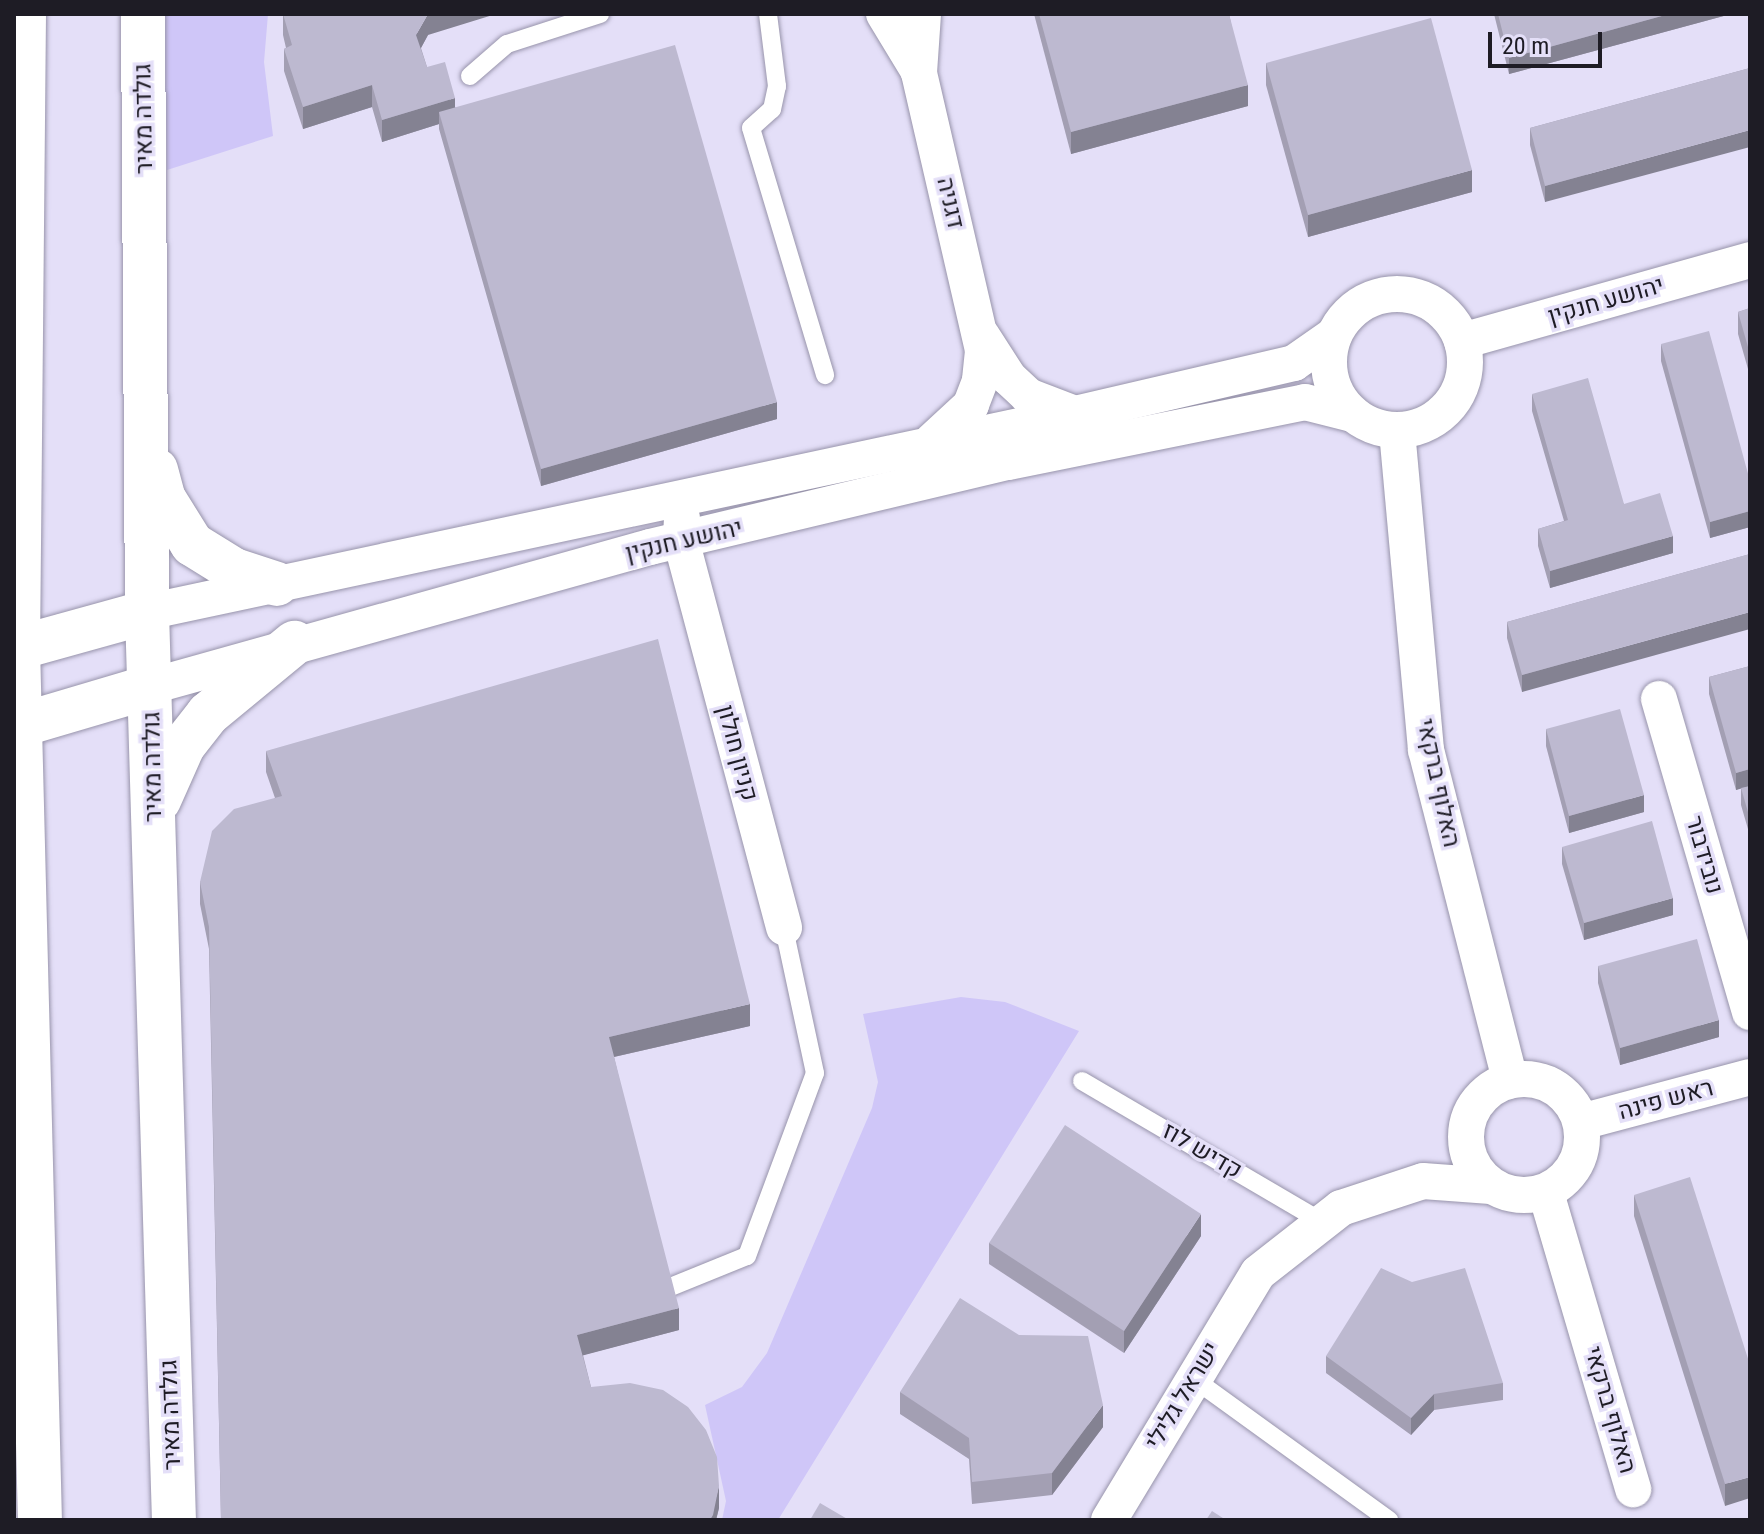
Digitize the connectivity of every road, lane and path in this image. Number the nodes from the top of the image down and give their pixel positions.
1 (24, 14) edge
2 (143, 14) edge
3 (600, 14) edge
4 (768, 14) edge
5 (884, 14) edge
6 (923, 14) edge
7 (919, 73) junction
8 (470, 76) dead end
9 (1750, 260) edge
10 (981, 333) junction
11 (1334, 335) junction
12 (1462, 341) junction
13 (825, 375) dead end
14 (147, 412) junction
15 (1075, 414) junction
16 (1352, 414) junction
17 (1397, 431) junction
18 (931, 442) junction
19 (17, 476) edge
20 (704, 491) junction
21 (682, 540) junction
22 (277, 584) junction
23 (147, 612) junction
24 (294, 643) junction
25 (16, 648) edge
26 (152, 686) junction
27 (1659, 699) dead end
28 (19, 726) edge
29 (154, 813) junction
30 (14, 852) edge
31 (28, 908) junction
32 (784, 928) joint
33 (1750, 1012) edge
34 (1750, 1077) edge
35 (1510, 1080) junction
36 (1082, 1081) dead end
37 (1468, 1121) junction
38 (1581, 1122) junction
39 (1423, 1181) junction
40 (1491, 1186) junction
41 (1546, 1193) junction
42 (1322, 1222) junction
43 (668, 1288) edge
44 (1194, 1379) junction
45 (1633, 1489) dead end
46 (40, 1520) edge
47 (174, 1520) edge
48 (1109, 1520) edge
49 (1389, 1520) edge

1 - 19 main road
2 - 14 main road, גולדה מאיר
3 - 8 lane
4 - 13 lane
5 - 7 street, דגניה
6 - 7 street, דגניה
7 - 10 street, דגניה
9 - 12 street, יהושע חנקין
10 - 15 street, דגניה
10 - 18 street, דגניה
11 - 12 street
11 - 15 street, יהושע חנקין
11 - 16 street
12 - 17 street
14 - 22 main road
14 - 23 main road, גולדה מאיר
15 - 18 street, יהושע חנקין
16 - 17 street
16 - 21 street, יהושע חנקין
17 - 35 street, האלוף ברקאי
18 - 20 street, יהושע חנקין
19 - 25 main road
20 - 21 street, קניון חולון
20 - 22 street, יהושע חנקין
21 - 24 street, יהושע חנקין
21 - 32 street, קניון חולון
22 - 23 street, יהושע חנקין
23 - 25 main road
23 - 26 main road, גולדה מאיר
24 - 26 street, יהושע חנקין
24 - 29 main road
25 - 28 main road
26 - 28 main road, יהושע חנקין
26 - 29 main road, גולדה מאיר
27 - 33 street, נובידבור
28 - 31 main road
29 - 47 main road, גולדה מאיר
30 - 31 main road
31 - 46 main road
32 - 43 lane
34 - 38 street, ראש פינה
35 - 37 street
35 - 38 street
36 - 42 lane, קדיש לוז
37 - 39 street
37 - 40 street
38 - 41 street
39 - 40 street
39 - 42 street
40 - 41 street
41 - 45 street, האלוף ברקאי
42 - 44 street, ישראל גלילי
44 - 48 street, ישראל גלילי
44 - 49 lane

